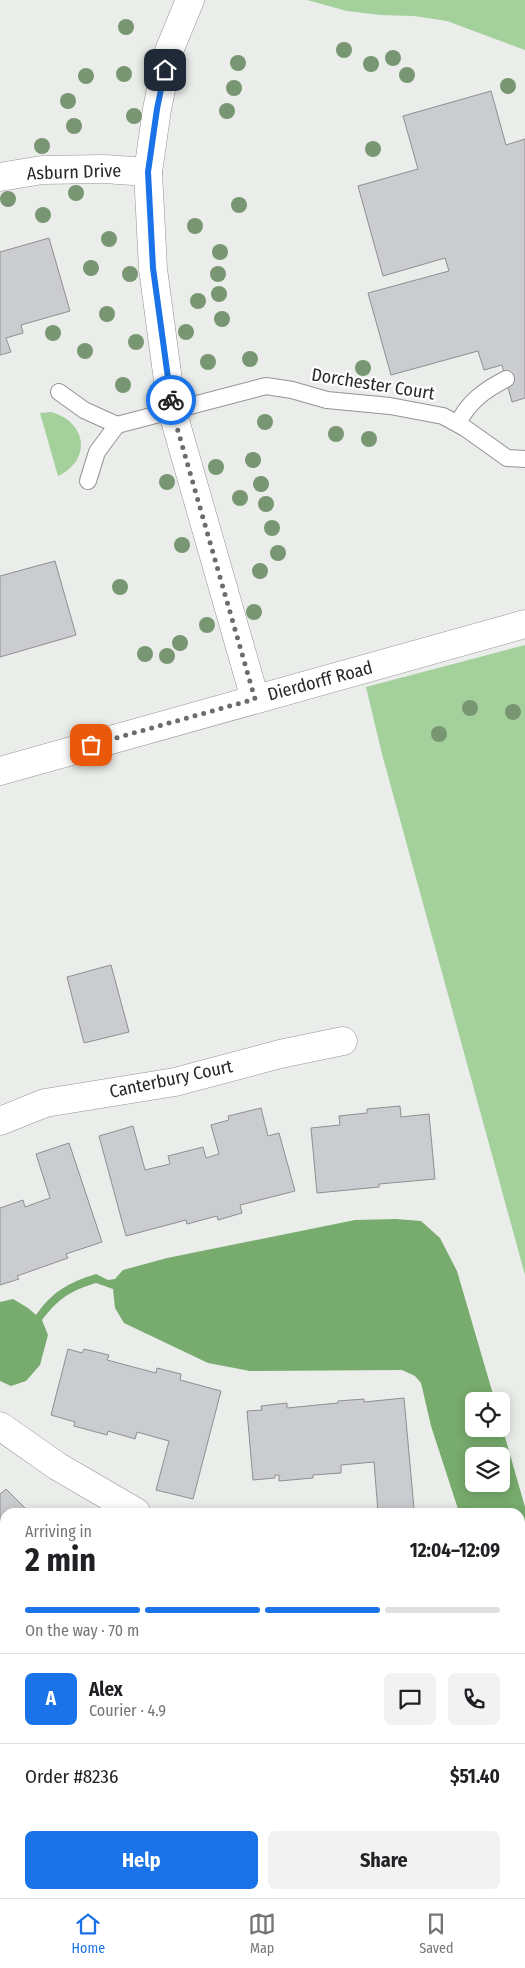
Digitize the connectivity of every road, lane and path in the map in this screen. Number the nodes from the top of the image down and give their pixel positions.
1 (190, 0) edge
2 (148, 172) junction
3 (0, 177) edge
4 (506, 379) dead end
5 (59, 392) dead end
6 (172, 410) junction
7 (458, 423) junction
8 (117, 425) junction
9 (525, 459) edge
10 (88, 482) dead end
11 (525, 624) edge
12 (255, 699) junction
13 (0, 771) edge
14 (343, 1041) dead end
15 (0, 1122) edge
16 (0, 1426) edge
17 (129, 1508) edge

1 - 2 street
2 - 3 street, Asburn Drive
2 - 6 street
4 - 7 lane
5 - 8 lane
6 - 7 lane, Dorchester Court
6 - 8 lane, Dorchester Court
6 - 12 street
7 - 9 lane, Dorchester Court
8 - 10 lane
11 - 12 street, Dierdorff Road
12 - 13 street, Dierdorff Road
14 - 15 street, Canterbury Court
16 - 17 street

